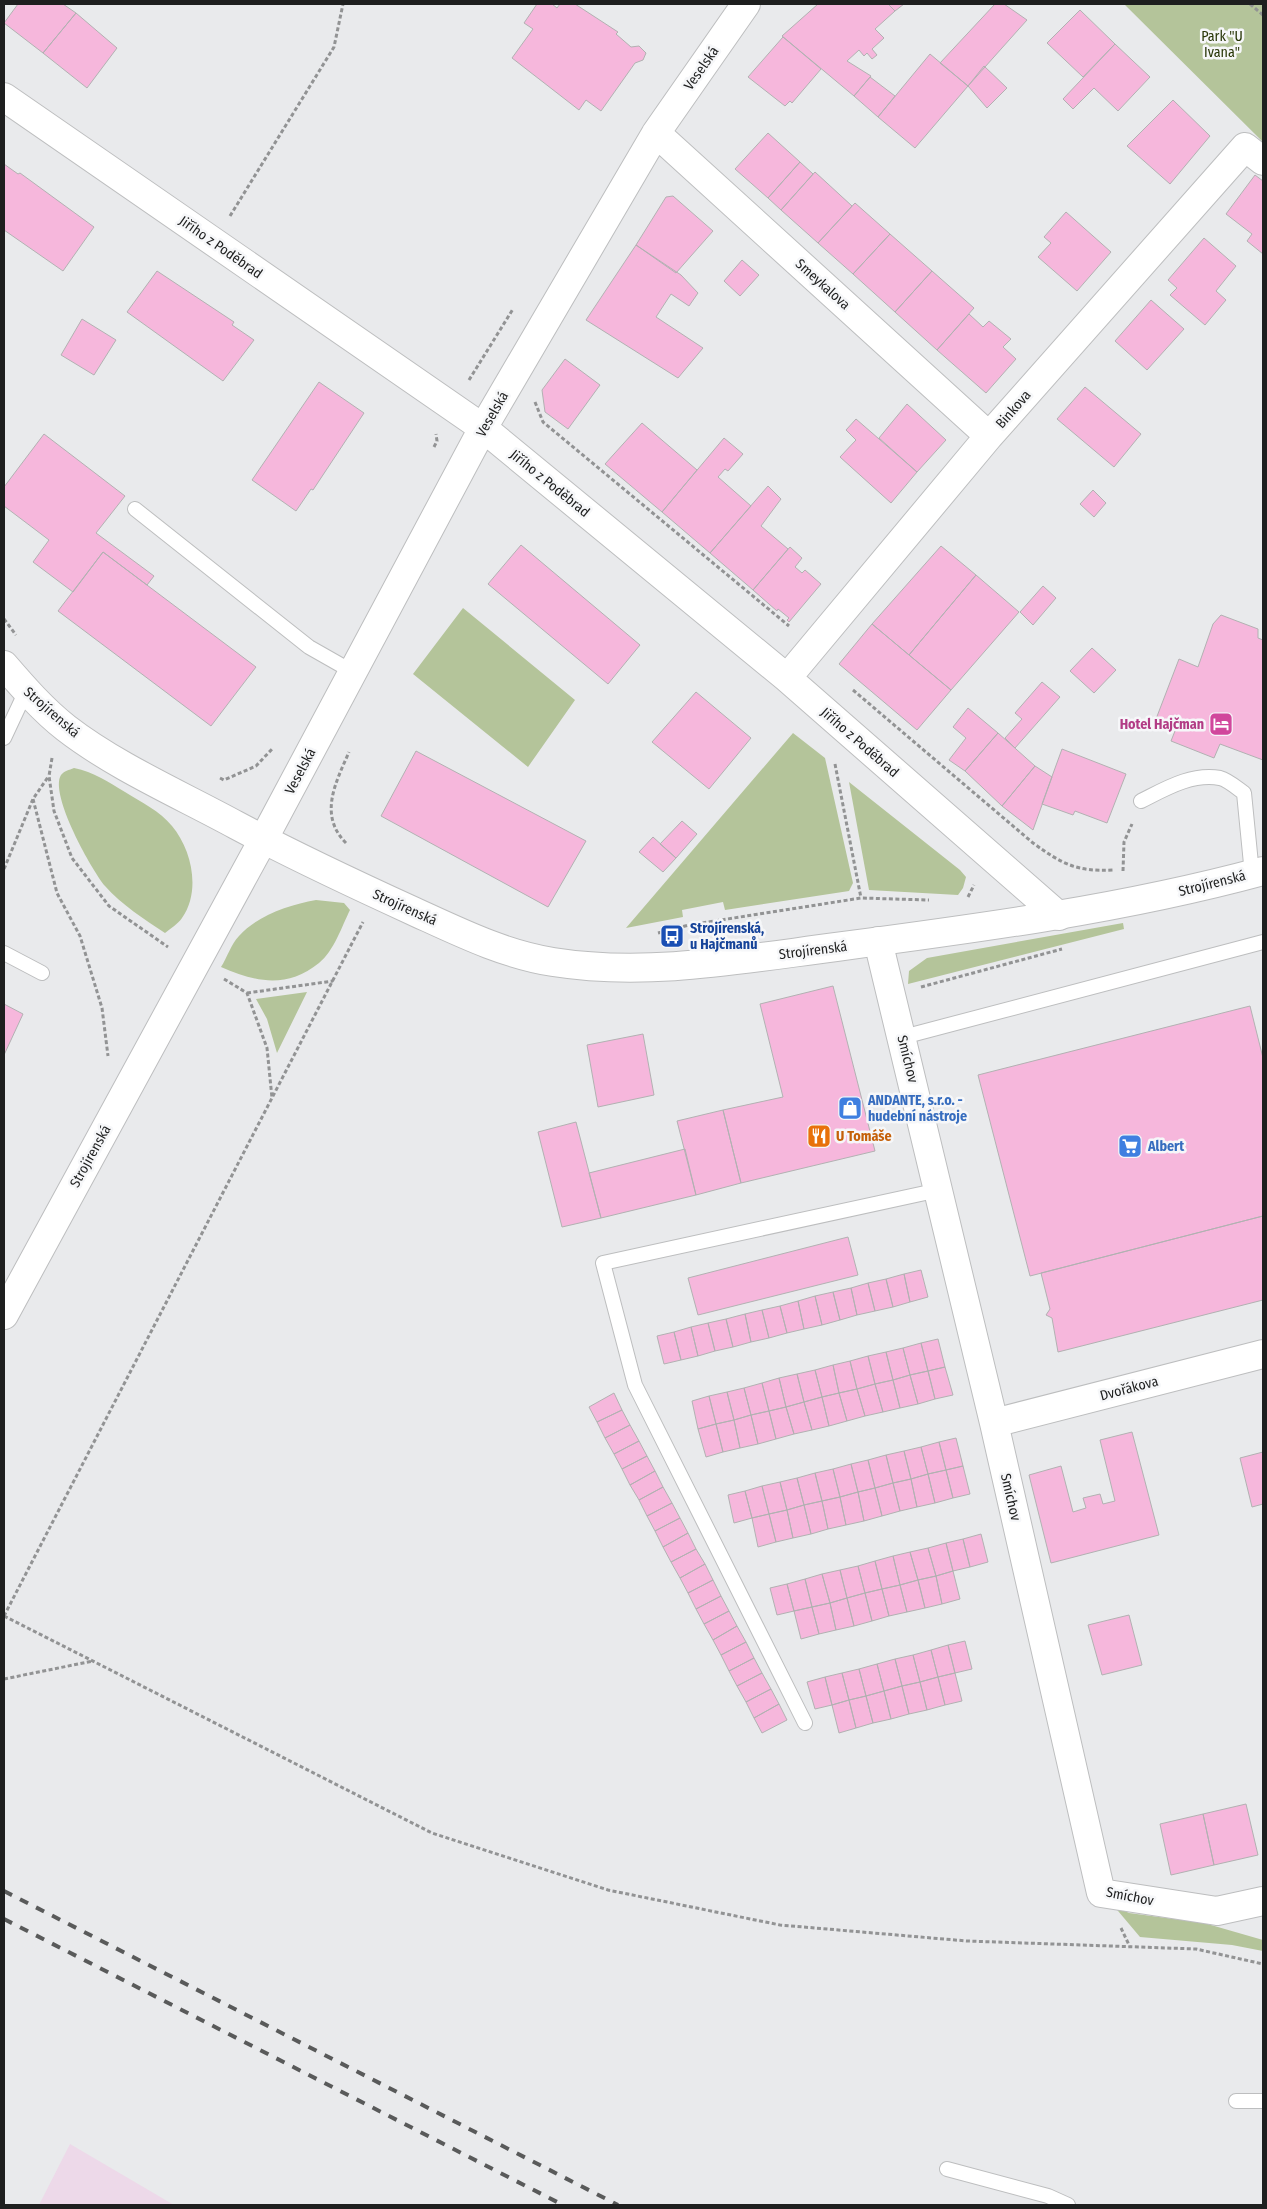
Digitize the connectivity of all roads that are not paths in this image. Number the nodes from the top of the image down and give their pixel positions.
1 (746, 4) edge
2 (4, 97) edge
3 (656, 133) junction
4 (1254, 154) edge
5 (483, 428) junction
6 (989, 436) junction
7 (135, 509) dead end
8 (4, 665) edge
9 (353, 672) junction
10 (787, 678) junction
11 (26, 691) junction
12 (4, 738) edge
13 (1141, 801) road end
14 (263, 840) junction
15 (1258, 872) edge
16 (1059, 916) junction
17 (878, 941) junction
18 (1263, 942) edge
19 (4, 953) edge
20 (42, 973) dead end
21 (902, 1037) junction
22 (939, 1190) junction
23 (4, 1315) edge
24 (1263, 1354) edge
25 (994, 1423) junction
26 (805, 1723) dead end
27 (1263, 1901) edge
28 (1236, 2101) dead end
29 (1263, 2101) edge
30 (947, 2169) dead end
31 (1068, 2205) edge

1 - 3 street, Veselská
2 - 5 street, Jiřího z Poděbrad
3 - 5 street, Veselská
3 - 6 street, Smeykalova
4 - 6 street, Binkova
5 - 9 street, Veselská
5 - 10 street, Jiřího z Poděbrad
6 - 10 street, Binkova
7 - 9 lane
8 - 11 street, Strojírenská
9 - 14 street, Veselská
10 - 16 street, Jiřího z Poděbrad
11 - 12 lane
11 - 14 street, Strojírenská
13 - 15 lane
14 - 17 street, Strojírenská
14 - 23 street, Strojírenská
15 - 16 street, Strojírenská
16 - 17 street, Strojírenská
17 - 21 street, Smíchov
18 - 21 lane
19 - 20 lane
21 - 22 street, Smíchov
22 - 25 street, Smíchov
22 - 26 lane
24 - 25 street, Dvořákova
25 - 27 street, Smíchov
28 - 29 lane
30 - 31 lane

